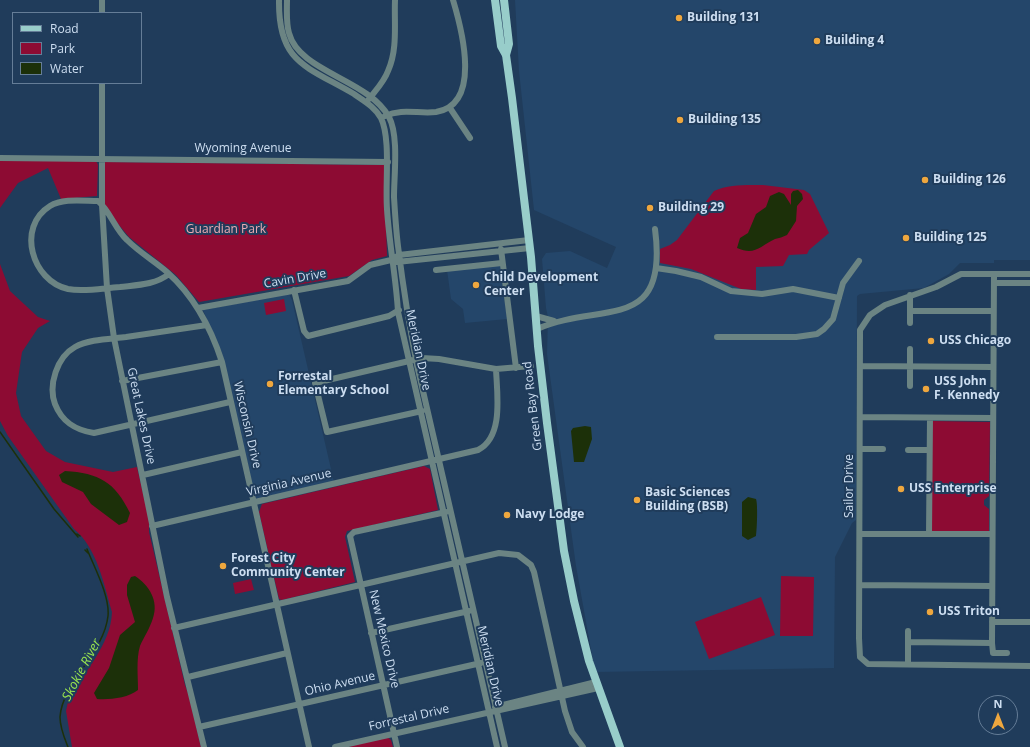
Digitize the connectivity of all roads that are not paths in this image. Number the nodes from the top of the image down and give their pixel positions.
1 (102, 0) edge
2 (279, 0) edge
3 (288, 0) edge
4 (395, 0) edge
5 (453, 0) edge
6 (495, 0) edge
7 (504, 0) edge
8 (102, 12) edge
9 (506, 56) junction
10 (102, 84) edge
11 (371, 96) junction
12 (367, 102) junction
13 (450, 108) junction
14 (387, 114) junction
15 (380, 117) junction
16 (470, 138) dead end
17 (0, 158) edge
18 (101, 160) junction
19 (386, 162) junction
20 (394, 162) junction
21 (102, 204) junction
22 (655, 229) dead end
23 (500, 244) junction
24 (530, 244) junction
25 (501, 252) junction
26 (399, 255) junction
27 (391, 260) junction
28 (859, 261) dead end
29 (400, 263) junction
30 (502, 263) junction
31 (656, 268) junction
32 (436, 270) dead end
33 (169, 274) junction
34 (994, 274) junction
35 (1030, 274) edge
36 (994, 283) junction
37 (1030, 283) edge
38 (107, 288) junction
39 (294, 290) junction
40 (910, 295) junction
41 (839, 298) junction
42 (406, 304) junction
43 (198, 308) junction
44 (910, 311) junction
45 (993, 311) junction
46 (398, 312) junction
47 (536, 316) junction
48 (554, 322) junction
49 (910, 322) dead end
50 (207, 325) junction
51 (537, 329) junction
52 (114, 338) junction
53 (717, 338) dead end
54 (910, 349) dead end
55 (416, 360) junction
56 (408, 361) junction
57 (222, 362) junction
58 (531, 366) dead end
59 (860, 366) junction
60 (910, 366) junction
61 (993, 367) junction
62 (516, 368) junction
63 (496, 369) junction
64 (122, 381) junction
65 (910, 386) dead end
66 (230, 402) junction
67 (428, 410) junction
68 (420, 412) junction
69 (860, 417) junction
70 (930, 418) junction
71 (993, 418) junction
72 (131, 424) junction
73 (861, 449) junction
74 (883, 449) dead end
75 (908, 450) dead end
76 (929, 450) junction
77 (242, 452) junction
78 (439, 460) junction
79 (431, 461) junction
80 (142, 475) junction
81 (254, 503) junction
82 (451, 511) junction
83 (443, 513) junction
84 (152, 526) junction
85 (861, 534) junction
86 (929, 534) junction
87 (992, 534) junction
88 (463, 561) junction
89 (455, 563) junction
90 (361, 585) junction
91 (860, 585) junction
92 (992, 586) junction
93 (276, 605) junction
94 (473, 610) junction
95 (466, 611) junction
96 (992, 622) junction
97 (1030, 622) edge
98 (174, 628) junction
99 (908, 631) dead end
100 (371, 633) junction
101 (908, 642) junction
102 (992, 643) junction
103 (287, 653) junction
104 (1006, 653) dead end
105 (486, 662) junction
106 (478, 664) junction
107 (908, 664) junction
108 (1030, 666) edge
109 (188, 677) junction
110 (383, 685) junction
111 (597, 685) junction
112 (561, 694) junction
113 (300, 704) junction
114 (497, 708) junction
115 (489, 711) junction
116 (199, 727) junction
117 (394, 733) junction
118 (204, 747) edge
119 (309, 747) edge
120 (335, 747) edge
121 (397, 747) edge
122 (497, 747) edge
123 (505, 747) edge
124 (583, 747) edge
125 (620, 747) edge

1 - 8 street
2 - 12 street, Meridian Drive
3 - 11 street, Meridian Drive
4 - 11 street
5 - 13 street
6 - 9 main road, Green Bay Road
7 - 9 main road, Green Bay Road
9 - 24 main road, Green Bay Road
10 - 18 street, Great Lakes Drive
11 - 12 street
11 - 14 street, Meridian Drive
12 - 15 street, Meridian Drive
13 - 14 street
13 - 16 street
14 - 15 street
14 - 20 street, Meridian Drive
15 - 19 street, Meridian Drive
17 - 18 street, Wyoming Avenue
18 - 19 street, Wyoming Avenue
18 - 21 street, Great Lakes Drive
19 - 20 street, Wyoming Avenue
19 - 27 street, Meridian Drive
20 - 26 street, Meridian Drive
21 - 33 street, Wisconsin Drive
21 - 38 street, Great Lakes Drive
21 - 38 street
22 - 31 street
23 - 24 street, Cavin Drive
23 - 25 street
23 - 26 street, Cavin Drive
24 - 25 street
24 - 47 main road, Green Bay Road
25 - 29 street
25 - 30 street
26 - 27 street, Cavin Drive
26 - 29 street, Meridian Drive
27 - 29 street
27 - 39 street, Cavin Drive
27 - 46 street, Meridian Drive
28 - 41 street
29 - 42 street, Meridian Drive
30 - 32 street
30 - 62 street
31 - 41 street
31 - 48 street
33 - 38 street
33 - 43 street, Wisconsin Drive
34 - 35 street, Sailor Drive
34 - 36 street
34 - 40 street, Sailor Drive
36 - 37 street
36 - 45 street
38 - 52 street, Great Lakes Drive
39 - 43 street, Cavin Drive
39 - 46 street
40 - 44 street
40 - 59 street, Sailor Drive
41 - 53 street
42 - 46 street
42 - 55 street, Meridian Drive
43 - 50 street, Wisconsin Drive
44 - 45 street
44 - 49 street
45 - 61 street
46 - 56 street, Meridian Drive
47 - 48 street
47 - 51 main road, Green Bay Road
48 - 51 street
50 - 52 street
50 - 57 street, Wisconsin Drive
51 - 111 main road, Green Bay Road
52 - 64 street, Great Lakes Drive
52 - 72 street
54 - 60 street
55 - 56 street
55 - 63 street
55 - 67 street, Meridian Drive
56 - 68 street, Meridian Drive
56 - 68 street
57 - 64 street
57 - 66 street, Wisconsin Drive
58 - 62 street
59 - 60 street
59 - 69 street, Sailor Drive
60 - 61 street
60 - 65 street
61 - 71 street
62 - 63 street
63 - 78 street, Virginia Avenue
64 - 72 street, Great Lakes Drive
66 - 72 street
66 - 77 street, Wisconsin Drive
67 - 68 street
67 - 78 street, Meridian Drive
68 - 79 street, Meridian Drive
69 - 70 street
69 - 73 street, Sailor Drive
70 - 71 street
70 - 76 street
71 - 87 street
72 - 80 street, Great Lakes Drive
73 - 74 street
73 - 85 street, Sailor Drive
75 - 76 street
76 - 86 street
77 - 80 street
77 - 81 street, Wisconsin Drive
78 - 79 street, Virginia Avenue
78 - 82 street, Meridian Drive
79 - 81 street, Virginia Avenue
79 - 83 street, Meridian Drive
80 - 84 street, Great Lakes Drive
81 - 84 street, Virginia Avenue
81 - 93 street, Wisconsin Drive
82 - 83 street
82 - 88 street, Meridian Drive
83 - 89 street, Meridian Drive
83 - 90 street, New Mexico Drive
84 - 98 street, Great Lakes Drive
85 - 86 street
85 - 91 street, Sailor Drive
86 - 87 street
87 - 92 street
88 - 89 street
88 - 94 street, Meridian Drive
88 - 112 street
89 - 90 street
89 - 95 street, Meridian Drive
90 - 93 street
90 - 100 street, New Mexico Drive
91 - 92 street
91 - 107 street, Sailor Drive
92 - 96 street
93 - 98 street
93 - 103 street
94 - 95 street
94 - 105 street, Meridian Drive
95 - 100 street
95 - 106 street, Meridian Drive
96 - 97 street
96 - 102 street
98 - 109 street, Great Lakes Drive
99 - 101 street
100 - 110 street, New Mexico Drive
101 - 102 street
101 - 107 street
102 - 104 street
103 - 109 street
103 - 113 street
105 - 106 street, Ohio Avenue
105 - 114 street, Meridian Drive
106 - 110 street, Ohio Avenue
106 - 115 street, Meridian Drive
107 - 108 street, Sailor Drive
109 - 116 street, Great Lakes Drive
110 - 113 street, Ohio Avenue
110 - 117 street, New Mexico Drive
111 - 112 street, Forrestal Drive
111 - 125 main road, Green Bay Road
112 - 114 street, Forrestal Drive
112 - 124 street
113 - 116 street, Ohio Avenue
113 - 119 street
114 - 115 street, Forrestal Drive
114 - 123 street, Meridian Drive
115 - 117 street, Forrestal Drive
115 - 122 street, Meridian Drive
116 - 118 street, Great Lakes Drive
117 - 120 street, Forrestal Drive
117 - 121 street, New Mexico Drive

